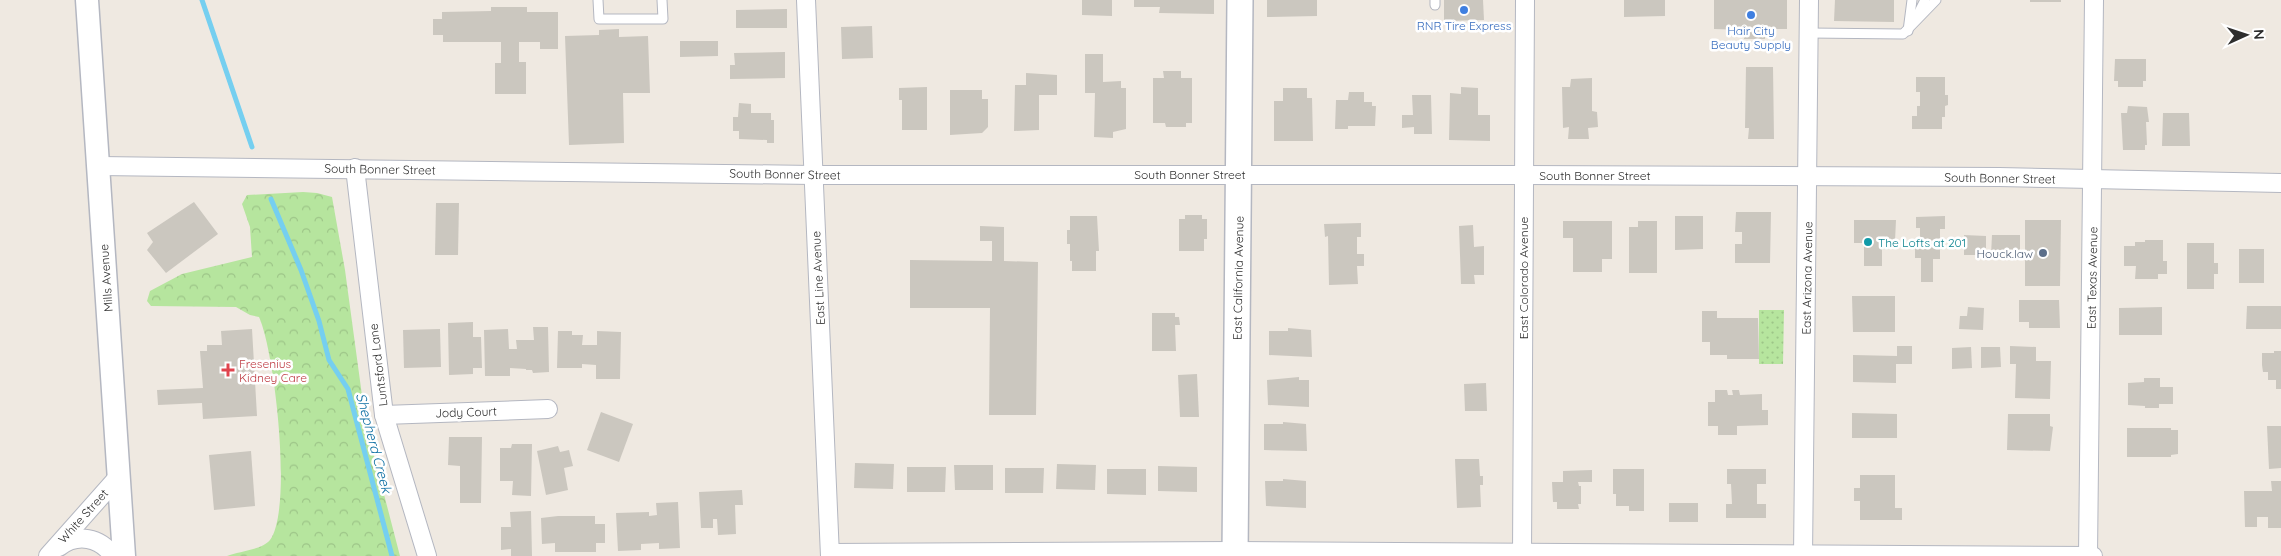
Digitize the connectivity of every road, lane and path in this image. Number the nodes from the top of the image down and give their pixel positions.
1 (87, 0) edge
2 (598, 0) edge
3 (662, 0) edge
4 (806, 0) edge
5 (1240, 0) edge
6 (1525, 0) edge
7 (1809, 0) edge
8 (1912, 0) edge
9 (1926, 0) edge
10 (1936, 0) edge
11 (2094, 0) edge
12 (1908, 31) junction
13 (1809, 34) junction
14 (99, 166) junction
15 (355, 168) junction
16 (1239, 174) junction
17 (1523, 174) junction
18 (813, 175) junction
19 (1809, 176) junction
20 (2093, 179) junction
21 (2281, 183) edge
22 (548, 409) dead end
23 (384, 415) junction
24 (119, 476) junction
25 (1235, 553) edge
26 (830, 555) edge
27 (1522, 555) edge
28 (49, 556) edge
29 (113, 556) edge
30 (124, 556) edge
31 (427, 556) edge
32 (1803, 556) edge
33 (2088, 556) edge
34 (2093, 556) edge

1 - 14 street, Mills Avenue
2 - 3 lane
4 - 18 street, East Line Avenue
5 - 16 main road, East California Avenue
6 - 17 street, East Colorado Avenue
7 - 13 street, East Arizona Avenue
8 - 12 lane
9 - 12 lane
10 - 12 lane
11 - 20 street, East Texas Avenue
12 - 13 lane
13 - 19 street, East Arizona Avenue
14 - 15 street, South Bonner Street
14 - 24 street, Mills Avenue
15 - 18 street, South Bonner Street
15 - 23 street, Luntsford Lane
16 - 17 street, South Bonner Street
16 - 18 street, South Bonner Street
16 - 25 main road, East California Avenue
17 - 19 street, South Bonner Street
17 - 27 street, East Colorado Avenue
18 - 26 street, East Line Avenue
19 - 20 street, South Bonner Street
19 - 32 street, East Arizona Avenue
20 - 21 street, South Bonner Street
20 - 33 street, East Texas Avenue
22 - 23 street, Jody Court
23 - 31 street, Luntsford Lane
24 - 28 street, White Street
24 - 30 street, Mills Avenue
25 - 26 street
25 - 27 street
27 - 32 street
28 - 29 street
32 - 33 street
33 - 34 street

